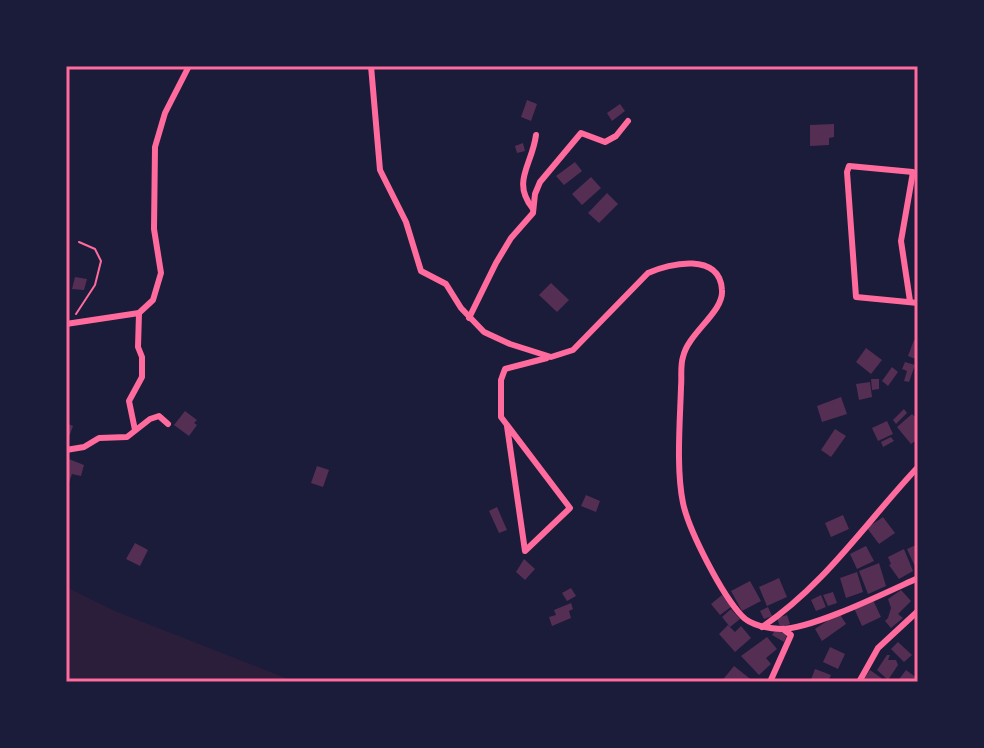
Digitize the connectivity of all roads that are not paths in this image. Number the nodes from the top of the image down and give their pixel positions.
1 (189, 66) edge
2 (371, 66) edge
3 (628, 121) dead end
4 (536, 135) dead end
5 (533, 209) junction
6 (914, 302) edge
7 (139, 313) junction
8 (469, 318) junction
9 (69, 323) edge
10 (551, 357) junction
11 (168, 424) dead end
12 (507, 426) junction
13 (135, 430) junction
14 (66, 450) edge
15 (918, 467) edge
16 (918, 578) edge
17 (918, 611) edge
18 (762, 627) junction
19 (783, 629) junction
20 (770, 682) edge
21 (859, 682) edge

1 - 7 street
2 - 8 street
3 - 5 street
4 - 5 street
5 - 8 street
6 - 6 street
7 - 9 street
7 - 13 street
8 - 10 street
10 - 12 street
10 - 18 street
11 - 13 street
12 - 12 street
13 - 14 street
15 - 18 street
16 - 19 street
17 - 21 street
18 - 19 street
19 - 20 street

